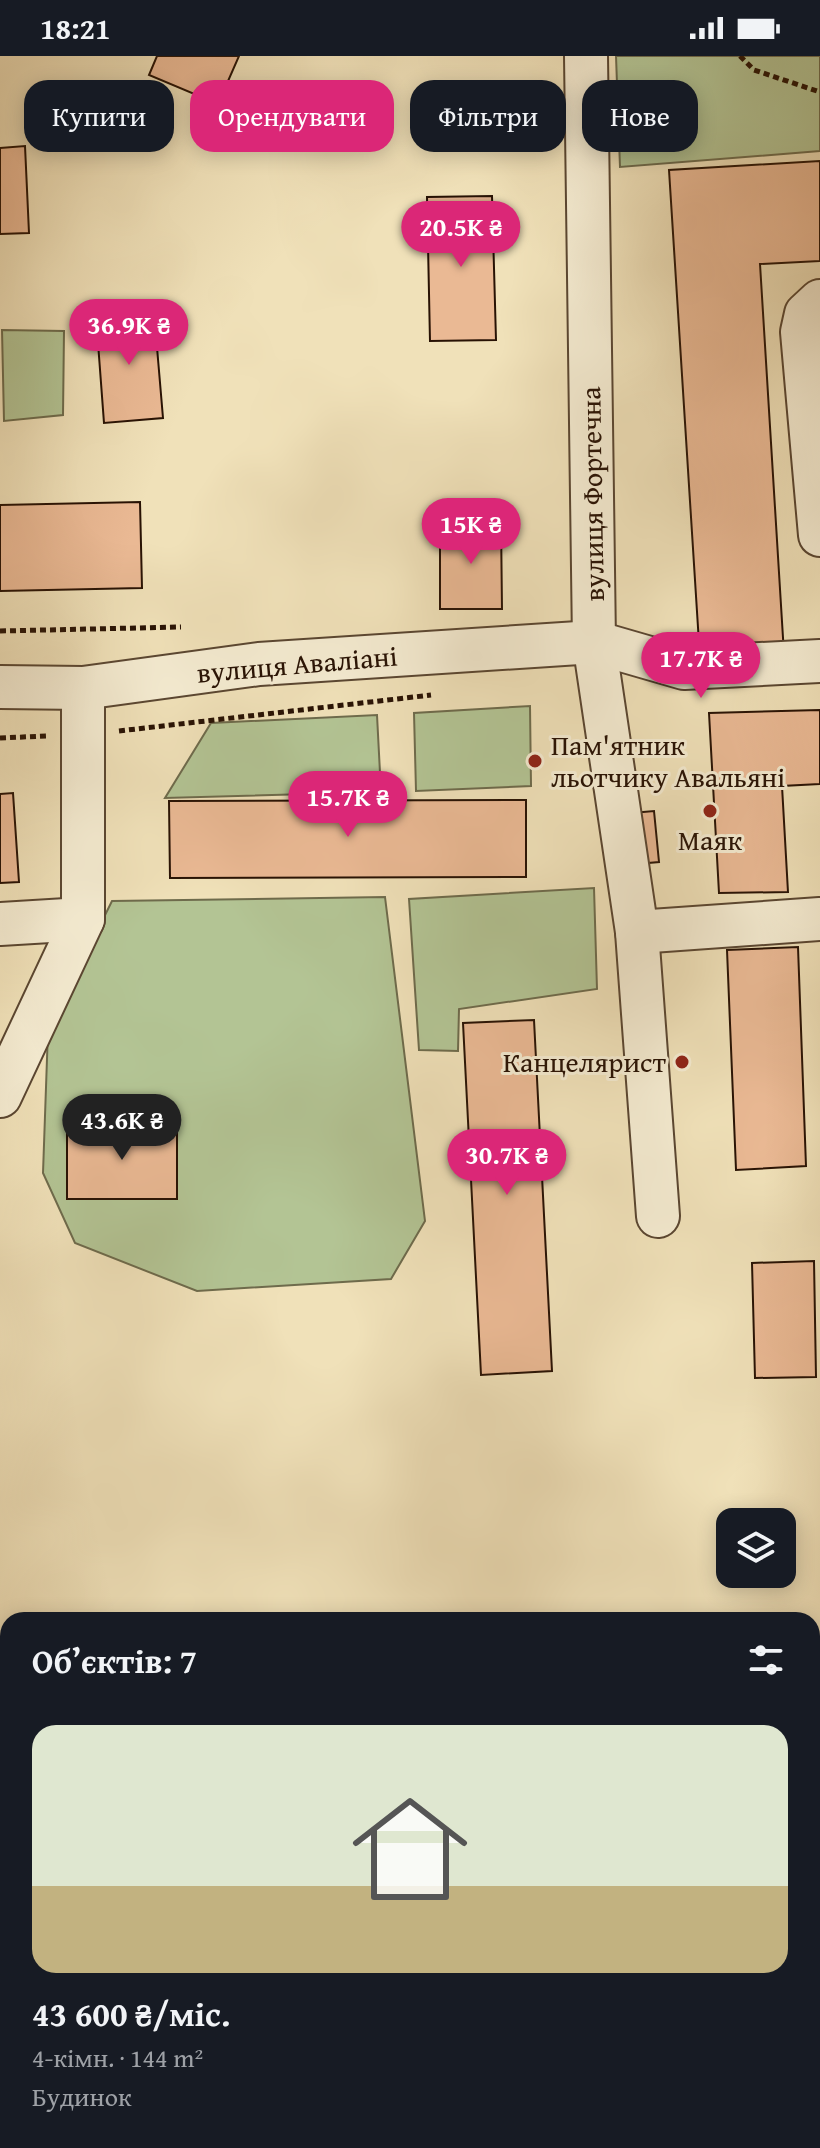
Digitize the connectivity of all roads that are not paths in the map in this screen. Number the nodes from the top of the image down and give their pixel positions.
1 (586, 56) edge
2 (820, 301) edge
3 (820, 535) edge
4 (594, 642) junction
5 (820, 661) edge
6 (0, 687) edge
7 (83, 688) junction
8 (83, 919) junction
9 (820, 919) edge
10 (0, 924) edge
11 (637, 932) junction
12 (0, 1096) edge
13 (658, 1216) dead end

1 - 4 street, вулиця Фортечна
2 - 3 street
4 - 5 street, вулиця Аваліані
4 - 7 street, вулиця Аваліані
4 - 11 street, вулиця Фортечна
6 - 7 street, вулиця Аваліані
7 - 8 street
8 - 10 street
8 - 12 street
9 - 11 street
11 - 13 street, вулиця Фортечна

